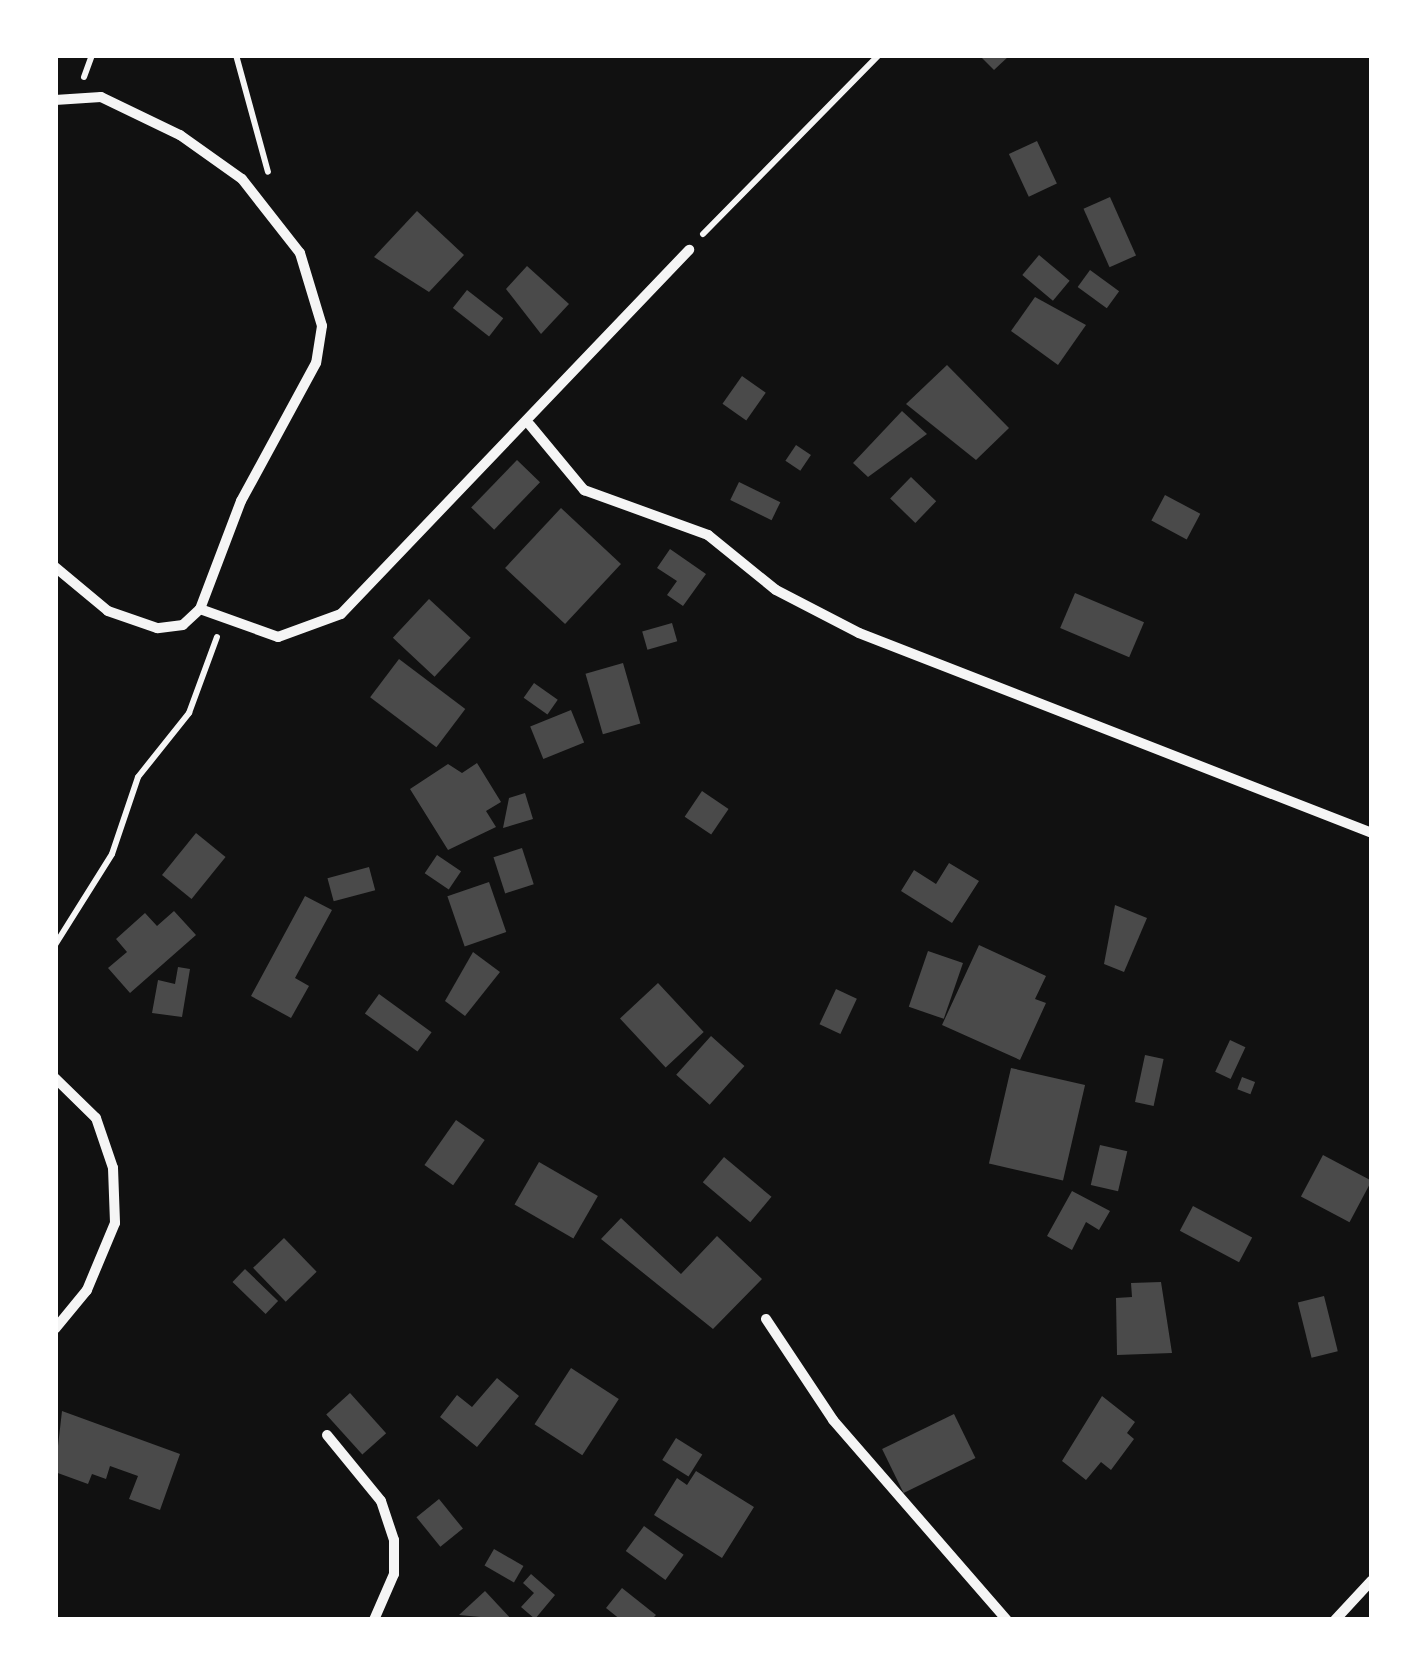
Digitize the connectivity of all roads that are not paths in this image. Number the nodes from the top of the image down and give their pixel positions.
1 (55, 100) edge
2 (688, 250) road end
3 (530, 425) junction
4 (55, 567) edge
5 (200, 609) junction
6 (1372, 834) edge
7 (55, 1078) edge
8 (766, 1319) dead end
9 (55, 1329) edge
10 (327, 1435) dead end
11 (1372, 1580) edge
12 (374, 1620) edge
13 (1008, 1620) edge
14 (1335, 1620) edge

1 - 5 street
2 - 3 street
3 - 5 street
3 - 6 street
4 - 5 street
7 - 9 street
8 - 13 street
10 - 12 street
11 - 14 street

